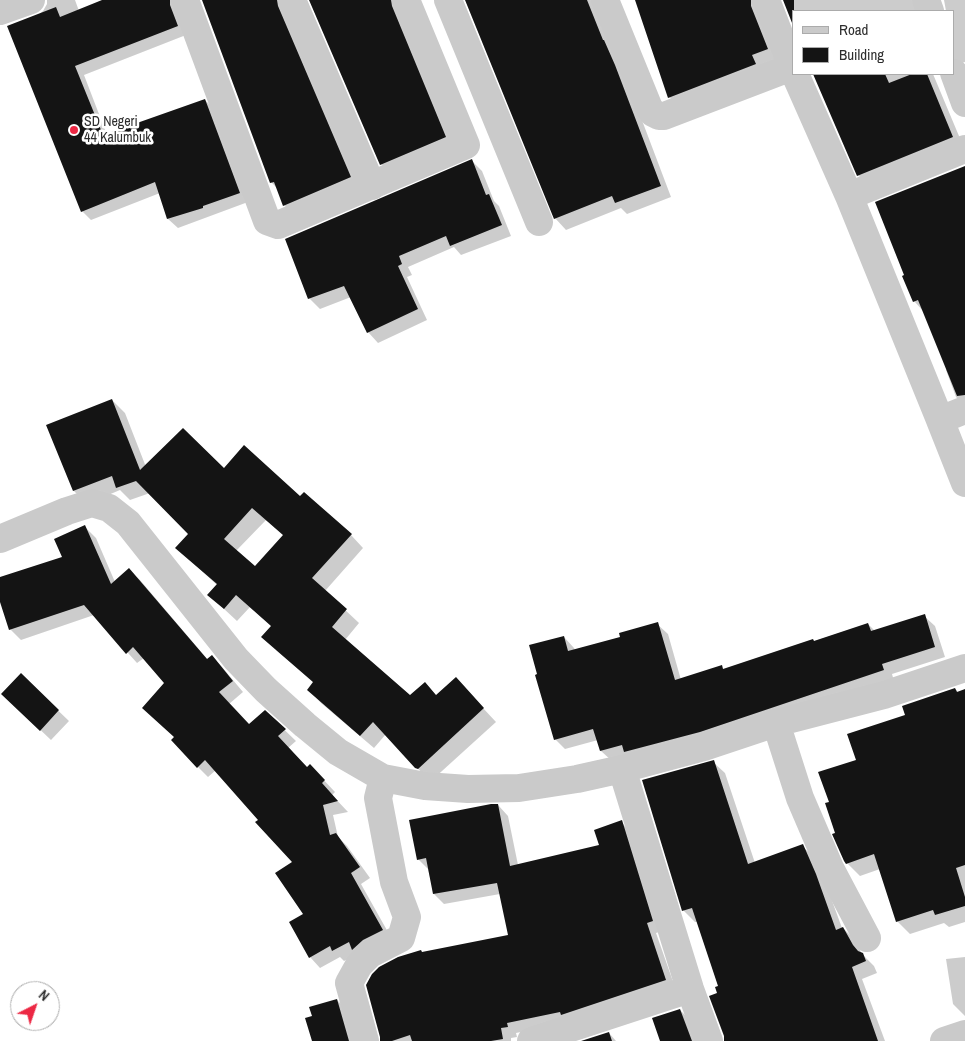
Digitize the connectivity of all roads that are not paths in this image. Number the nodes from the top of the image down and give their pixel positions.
1 (31, 0) edge
2 (185, 0) edge
3 (292, 0) edge
4 (406, 0) edge
5 (448, 0) edge
6 (606, 0) edge
7 (766, 0) edge
8 (0, 11) edge
9 (792, 66) edge
10 (792, 72) edge
11 (796, 75) edge
12 (955, 75) edge
13 (965, 103) edge
14 (965, 149) edge
15 (372, 186) junction
16 (849, 196) junction
17 (539, 222) dead end
18 (965, 410) edge
19 (940, 420) junction
20 (965, 483) edge
21 (0, 539) edge
22 (965, 668) edge
23 (776, 723) junction
24 (622, 769) junction
25 (382, 778) junction
26 (867, 938) dead end
27 (690, 989) junction
28 (965, 1034) edge
29 (365, 1041) edge
30 (531, 1041) edge
31 (709, 1041) edge
32 (944, 1041) edge

1 - 8 street
2 - 15 street
3 - 15 street
4 - 15 street
5 - 17 street
6 - 10 street
7 - 9 street
11 - 16 street
12 - 13 street
14 - 16 street
16 - 19 street
18 - 19 street
19 - 20 street
21 - 25 street
22 - 23 street
23 - 24 street
23 - 26 street
24 - 25 street
24 - 27 street
25 - 29 street
27 - 30 street
27 - 31 street
28 - 32 street

